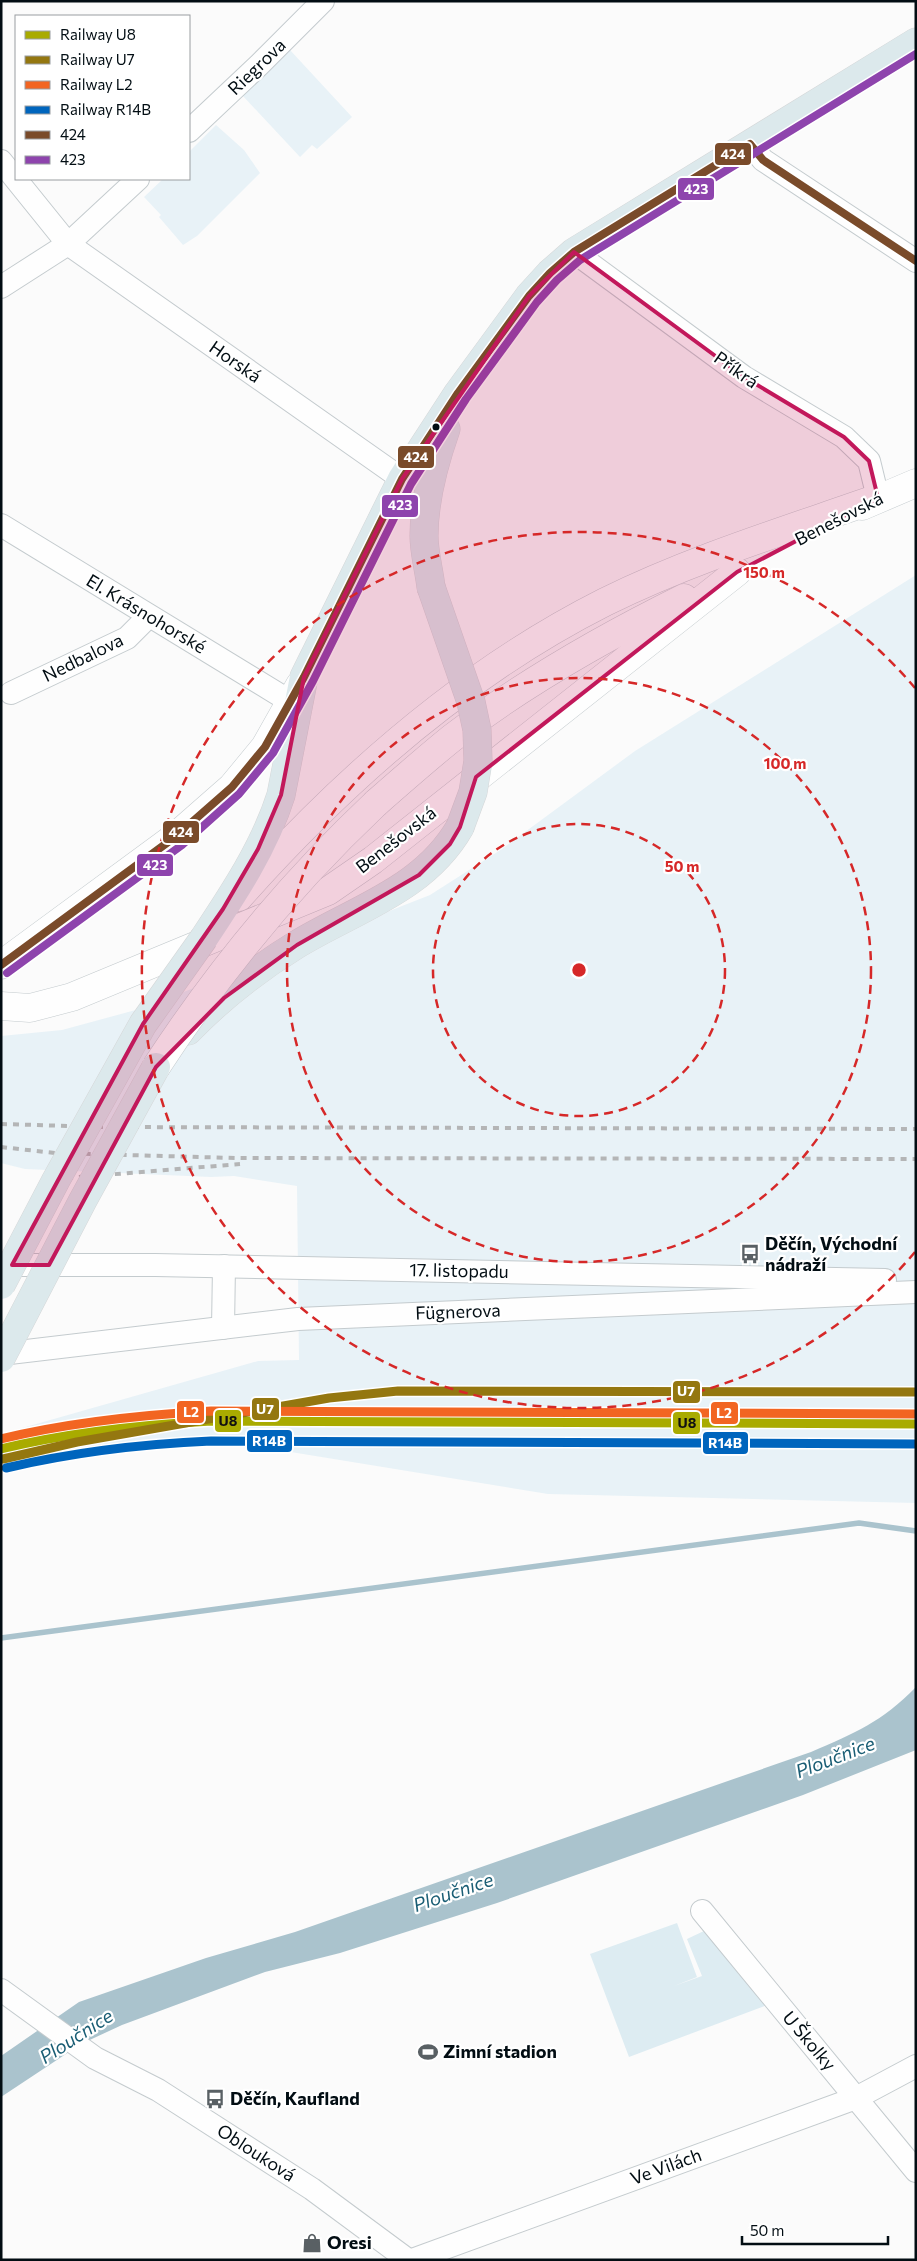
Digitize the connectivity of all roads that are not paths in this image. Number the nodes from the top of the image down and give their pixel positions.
1 (323, 1) edge
2 (916, 42) edge
3 (190, 130) edge
4 (750, 144) junction
5 (1, 161) edge
6 (15, 178) edge
7 (16, 180) edge
8 (137, 180) edge
9 (68, 244) junction
10 (574, 252) junction
11 (916, 261) edge
12 (1, 287) edge
13 (458, 393) junction
14 (402, 479) junction
15 (916, 483) edge
16 (878, 498) junction
17 (1, 526) edge
18 (736, 572) junction
19 (148, 616) junction
20 (304, 677) junction
21 (10, 693) dead end
22 (291, 702) junction
23 (204, 938) junction
24 (1, 965) edge
25 (1, 1006) edge
26 (156, 1067) junction
27 (1, 1265) edge
28 (224, 1266) junction
29 (916, 1281) edge
30 (1, 1285) edge
31 (916, 1292) edge
32 (223, 1328) junction
33 (1, 1356) edge
34 (702, 1911) dead end
35 (1, 1990) edge
36 (916, 2066) edge
37 (856, 2098) junction
38 (916, 2171) edge
39 (408, 2260) edge
40 (412, 2260) edge

1 - 3 street, Riegrova
2 - 4 main road
4 - 10 main road
4 - 11 street
5 - 6 street, Horská
7 - 9 street, Horská
8 - 9 street
9 - 12 street
9 - 14 street, Horská
10 - 13 main road
10 - 16 street, Příkrá
13 - 14 main road
13 - 26 main road, bridge
14 - 20 main road
15 - 16 main road, Benešovská
16 - 18 main road, Benešovská
16 - 23 main road
17 - 19 street, El. Krásnohorské
18 - 25 main road, Benešovská
18 - 26 main road, Benešovská, bridge
19 - 21 street, Nedbalova
19 - 22 street, El. Krásnohorské
20 - 22 main road
20 - 23 main road
22 - 24 main road
23 - 30 main road, bridge
26 - 33 main road, bridge
27 - 28 street, 17. listopadu
28 - 29 street, 17. listopadu
28 - 32 street
31 - 32 street, Fügnerova
32 - 33 street, Fügnerova
34 - 37 street, U Školky
35 - 39 street, Oblouková
36 - 37 street, Ve Vilách
37 - 38 street, U Školky
37 - 40 street, Ve Vilách

